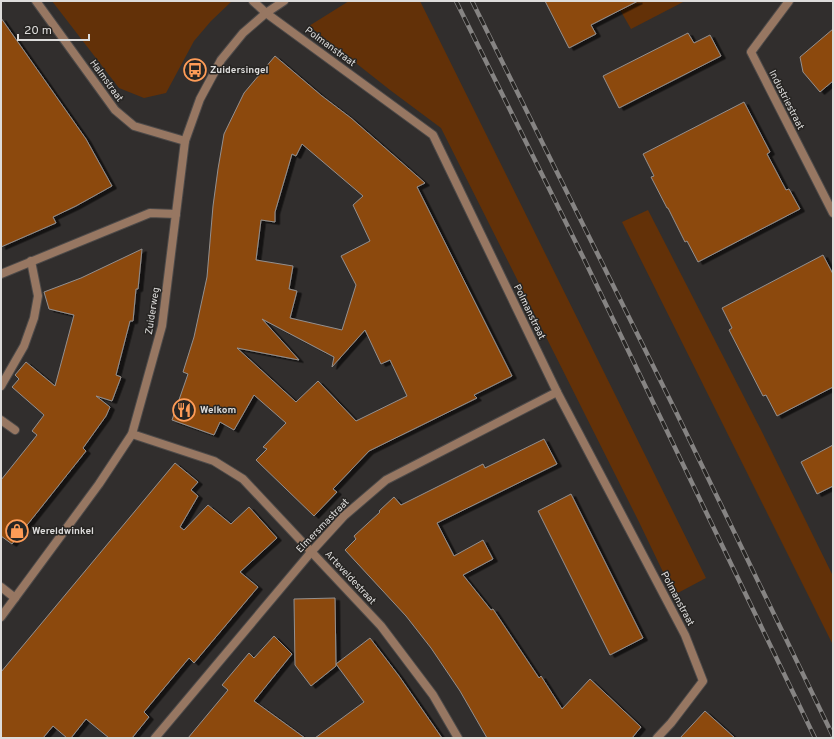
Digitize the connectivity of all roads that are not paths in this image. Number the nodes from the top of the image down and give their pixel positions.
1 (36, 1) edge
2 (253, 1) edge
3 (284, 1) edge
4 (789, 1) edge
5 (266, 13) junction
6 (185, 141) junction
7 (833, 213) edge
8 (176, 214) junction
9 (31, 262) junction
10 (1, 274) edge
11 (1, 386) edge
12 (557, 392) junction
13 (1, 420) edge
14 (15, 430) dead end
15 (132, 434) junction
16 (312, 551) junction
17 (1, 587) edge
18 (15, 598) junction
19 (1, 617) edge
20 (155, 738) edge
21 (458, 738) edge
22 (657, 738) edge

1 - 6 street, Halmstraat
2 - 5 street
3 - 5 street, Zuiderweg
4 - 7 street, Industriestraat
5 - 6 street, Zuiderweg
5 - 12 street, Polmanstraat
6 - 8 street, Zuiderweg
8 - 9 street
8 - 15 street, Zuiderweg
9 - 10 street
9 - 11 street
12 - 16 street, Elmersmastraat
12 - 22 street, Polmanstraat
13 - 14 street
15 - 16 street, Arteveldestraat
15 - 18 street, Zuiderweg
16 - 20 street, Elmersmastraat
16 - 21 street, Arteveldestraat
17 - 18 street
18 - 19 street, Zuiderweg

